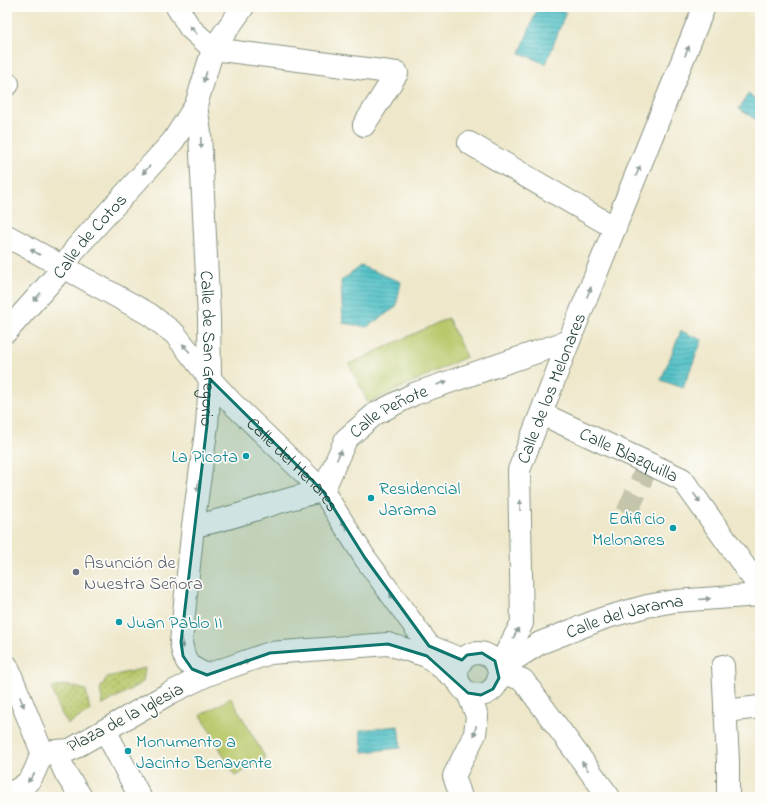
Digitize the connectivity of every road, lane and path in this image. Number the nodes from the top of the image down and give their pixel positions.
1 (178, 7) edge
2 (243, 7) edge
3 (704, 7) edge
4 (213, 49) junction
5 (196, 104) junction
6 (364, 125) dead end
7 (173, 141) joint
8 (469, 143) dead end
9 (615, 228) junction
10 (7, 236) edge
11 (63, 268) junction
12 (7, 331) edge
13 (569, 341) junction
14 (210, 379) junction
15 (542, 414) junction
16 (323, 491) junction
17 (193, 526) junction
18 (760, 588) edge
19 (760, 595) edge
20 (407, 617) junction
21 (388, 644) junction
22 (7, 666) edge
23 (723, 666) dead end
24 (499, 669) junction
25 (207, 675) junction
26 (462, 678) junction
27 (760, 707) edge
28 (725, 711) junction
29 (105, 730) junction
30 (49, 752) junction
31 (7, 794) edge
32 (81, 797) edge
33 (140, 797) edge
34 (461, 797) edge
35 (608, 797) edge
36 (728, 797) edge

4 -> 1 street
2 - 4 street, Calle de San Gregorio
9 -> 3 street, Calle de los Melonares
4 -> 5 street, Calle de San Gregorio
4 - 6 street
5 - 7 street, Calle de San Gregorio
5 -> 14 street, Calle de San Gregorio
7 -> 11 street, Calle de Cotos
8 - 9 street
13 -> 9 street, Calle de los Melonares
11 -> 10 street, Calle del Henares
11 -> 12 street, Calle de Cotos
14 -> 11 street, Calle del Henares
13 - 15 street, Calle de los Melonares
16 -> 13 street, Calle Peñote
14 - 16 street, Calle del Henares
14 -> 17 street, Calle de San Gregorio
15 -> 18 street, Calle Blazquilla
24 -> 15 street, Calle de los Melonares
16 - 17 street
20 -> 16 street, Calle del Henares
17 -> 25 street, Calle de San Gregorio
24 -> 19 street, Calle del Jarama
20 - 21 street
20 - 26 street, Calle del Henares
25 -> 21 street, Plaza de la Iglesia
21 - 26 street
22 -> 30 street
23 - 28 street
24 - 26 street
24 - 26 street
35 -> 24 street
25 - 29 street, Plaza de la Iglesia
26 -> 34 street
27 - 28 street
28 - 36 street
29 - 30 street, Plaza de la Iglesia
29 - 33 street
30 -> 31 street
30 - 32 street

